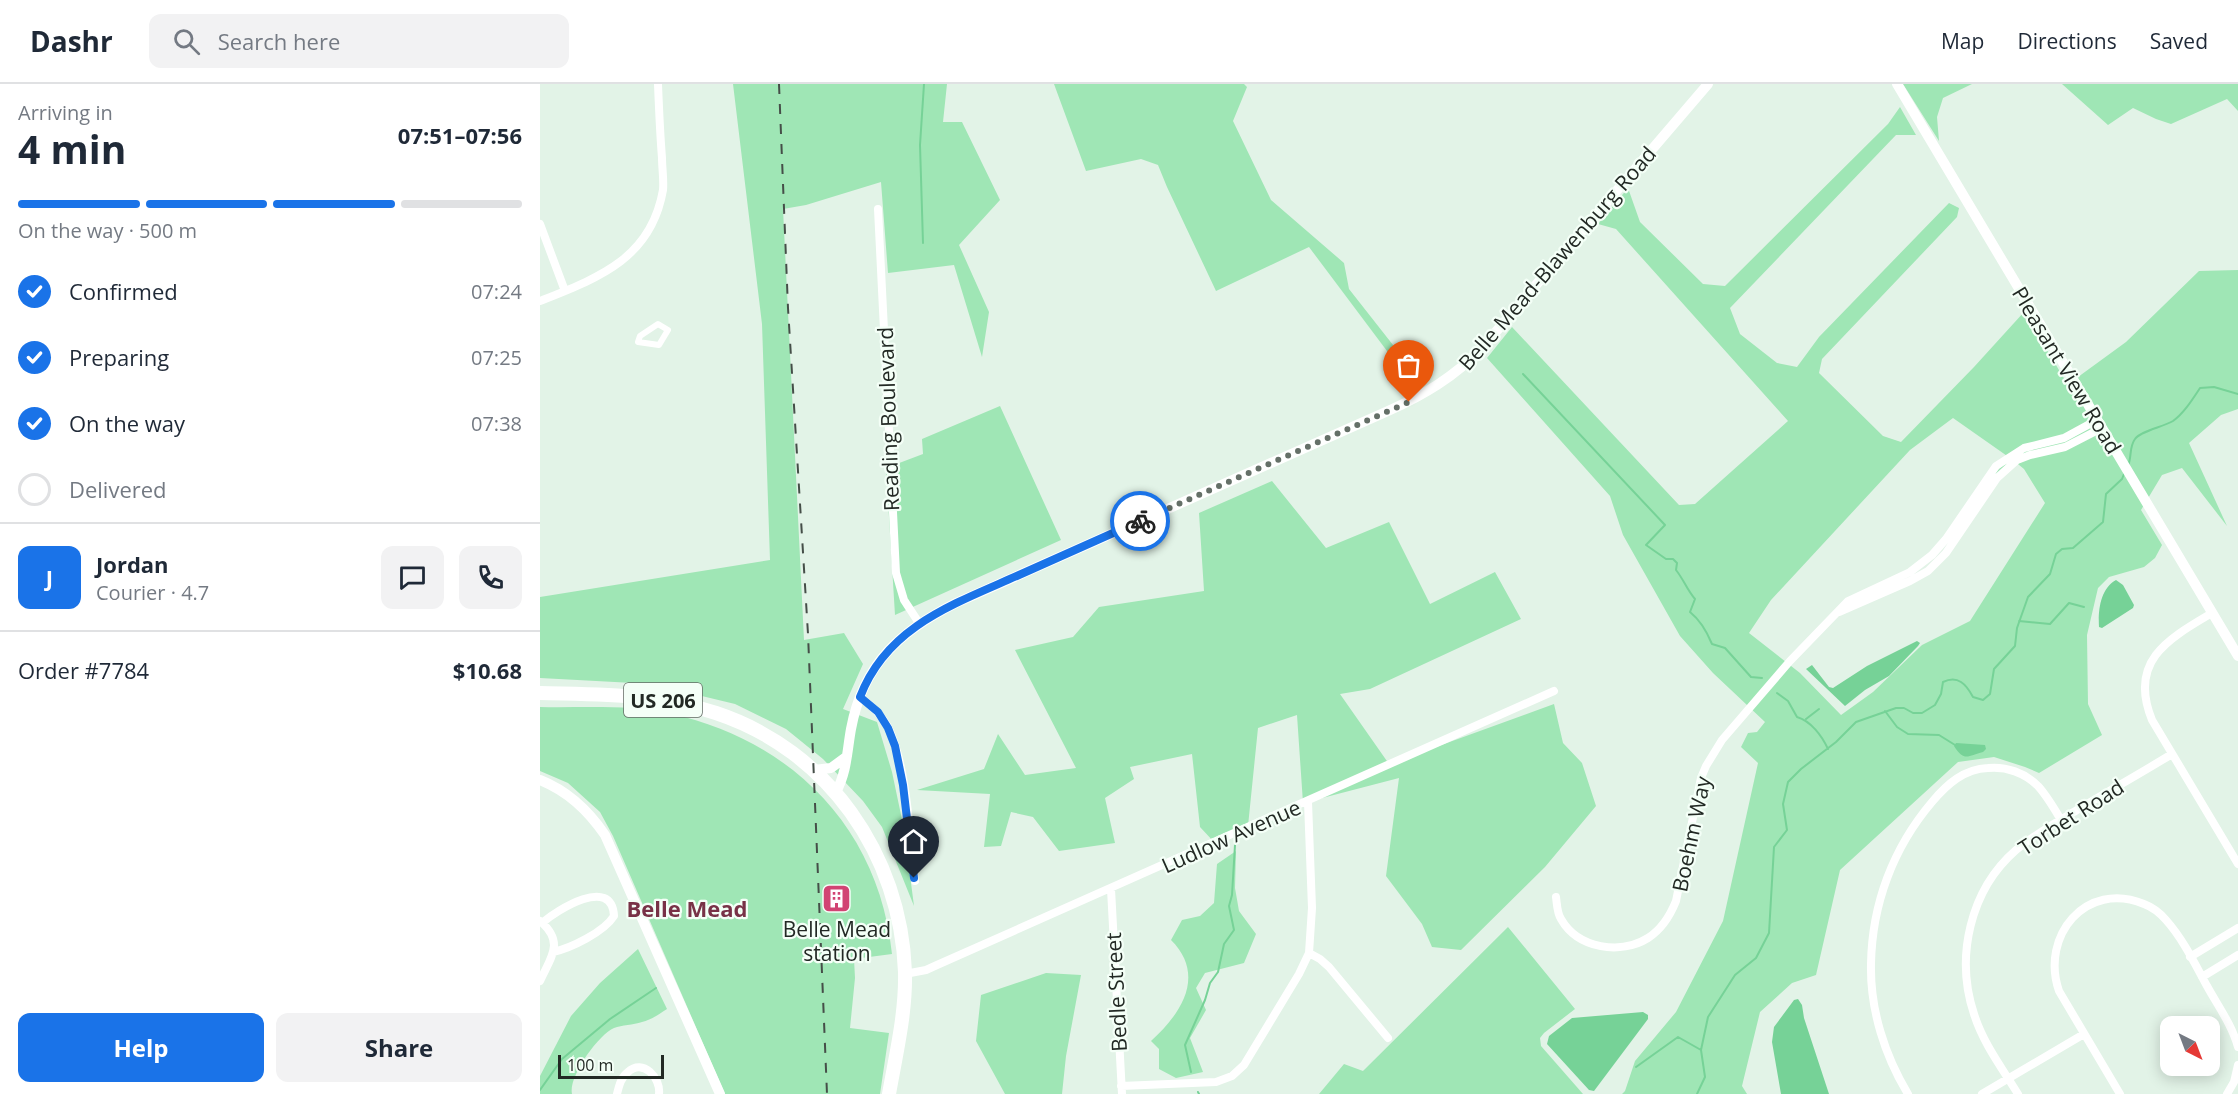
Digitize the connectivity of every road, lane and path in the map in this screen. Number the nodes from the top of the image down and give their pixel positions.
1 (658, 84) edge
2 (1708, 84) edge
3 (1897, 84) edge
4 (878, 209) dead end
5 (540, 224) edge
6 (564, 291) junction
7 (540, 301) edge
8 (668, 330) joint
9 (2099, 424) junction
10 (2212, 613) junction
11 (919, 623) junction
12 (2238, 656) edge
13 (1554, 691) dead end
14 (540, 693) edge
15 (860, 697) junction
16 (2172, 754) junction
17 (846, 757) junction
18 (814, 770) junction
19 (540, 780) edge
20 (836, 792) junction
21 (1308, 802) junction
22 (2061, 820) junction
23 (2238, 864) edge
24 (915, 881) dead end
25 (1111, 890) junction
26 (1556, 897) dead end
27 (541, 922) edge
28 (2238, 928) edge
29 (553, 952) junction
30 (1308, 953) junction
31 (2238, 955) edge
32 (2190, 957) junction
33 (905, 974) junction
34 (2202, 977) junction
35 (540, 981) edge
36 (2084, 1034) junction
37 (1389, 1038) dead end
38 (2238, 1047) edge
39 (2238, 1065) edge
40 (2008, 1079) junction
41 (1121, 1090) edge
42 (617, 1094) edge
43 (659, 1094) edge
44 (720, 1094) edge
45 (889, 1094) edge
46 (1908, 1094) edge
47 (1982, 1094) edge
48 (2018, 1094) edge
49 (2120, 1094) edge
50 (2228, 1094) edge

1 - 6 street
2 - 11 street, Belle Mead-Blawenburg Road
3 - 9 street, Pleasant View Road
4 - 11 street, Reading Boulevard
5 - 6 street
6 - 7 street
8 - 8 street
9 - 10 street, Pleasant View Road
9 - 26 street, Boehm Way
10 - 12 street, Pleasant View Road
10 - 16 street
11 - 15 street, Belle Mead-Blawenburg Road
13 - 21 street, Ludlow Avenue
14 - 18 highway, US 206
15 - 17 street, Belle Mead-Blawenburg Road
15 - 24 street
16 - 22 street, Torbet Road
16 - 23 street
17 - 18 street
17 - 20 street, Belle Mead-Blawenburg Road
18 - 20 highway, US 206
19 - 44 street
20 - 33 highway, US 206
21 - 25 street, Ludlow Avenue
21 - 30 street
22 - 40 street, Torbet Road
22 - 46 street
25 - 33 street, Ludlow Avenue
25 - 41 street, Bedle Street
27 - 29 street
27 - 29 street
28 - 32 street
29 - 35 street
30 - 37 street
30 - 41 street
31 - 34 street
32 - 34 street
32 - 36 street
33 - 45 highway, US 206
34 - 38 street
36 - 40 street
36 - 49 street
39 - 50 street
40 - 47 street
40 - 48 street, Torbet Road
42 - 43 street

